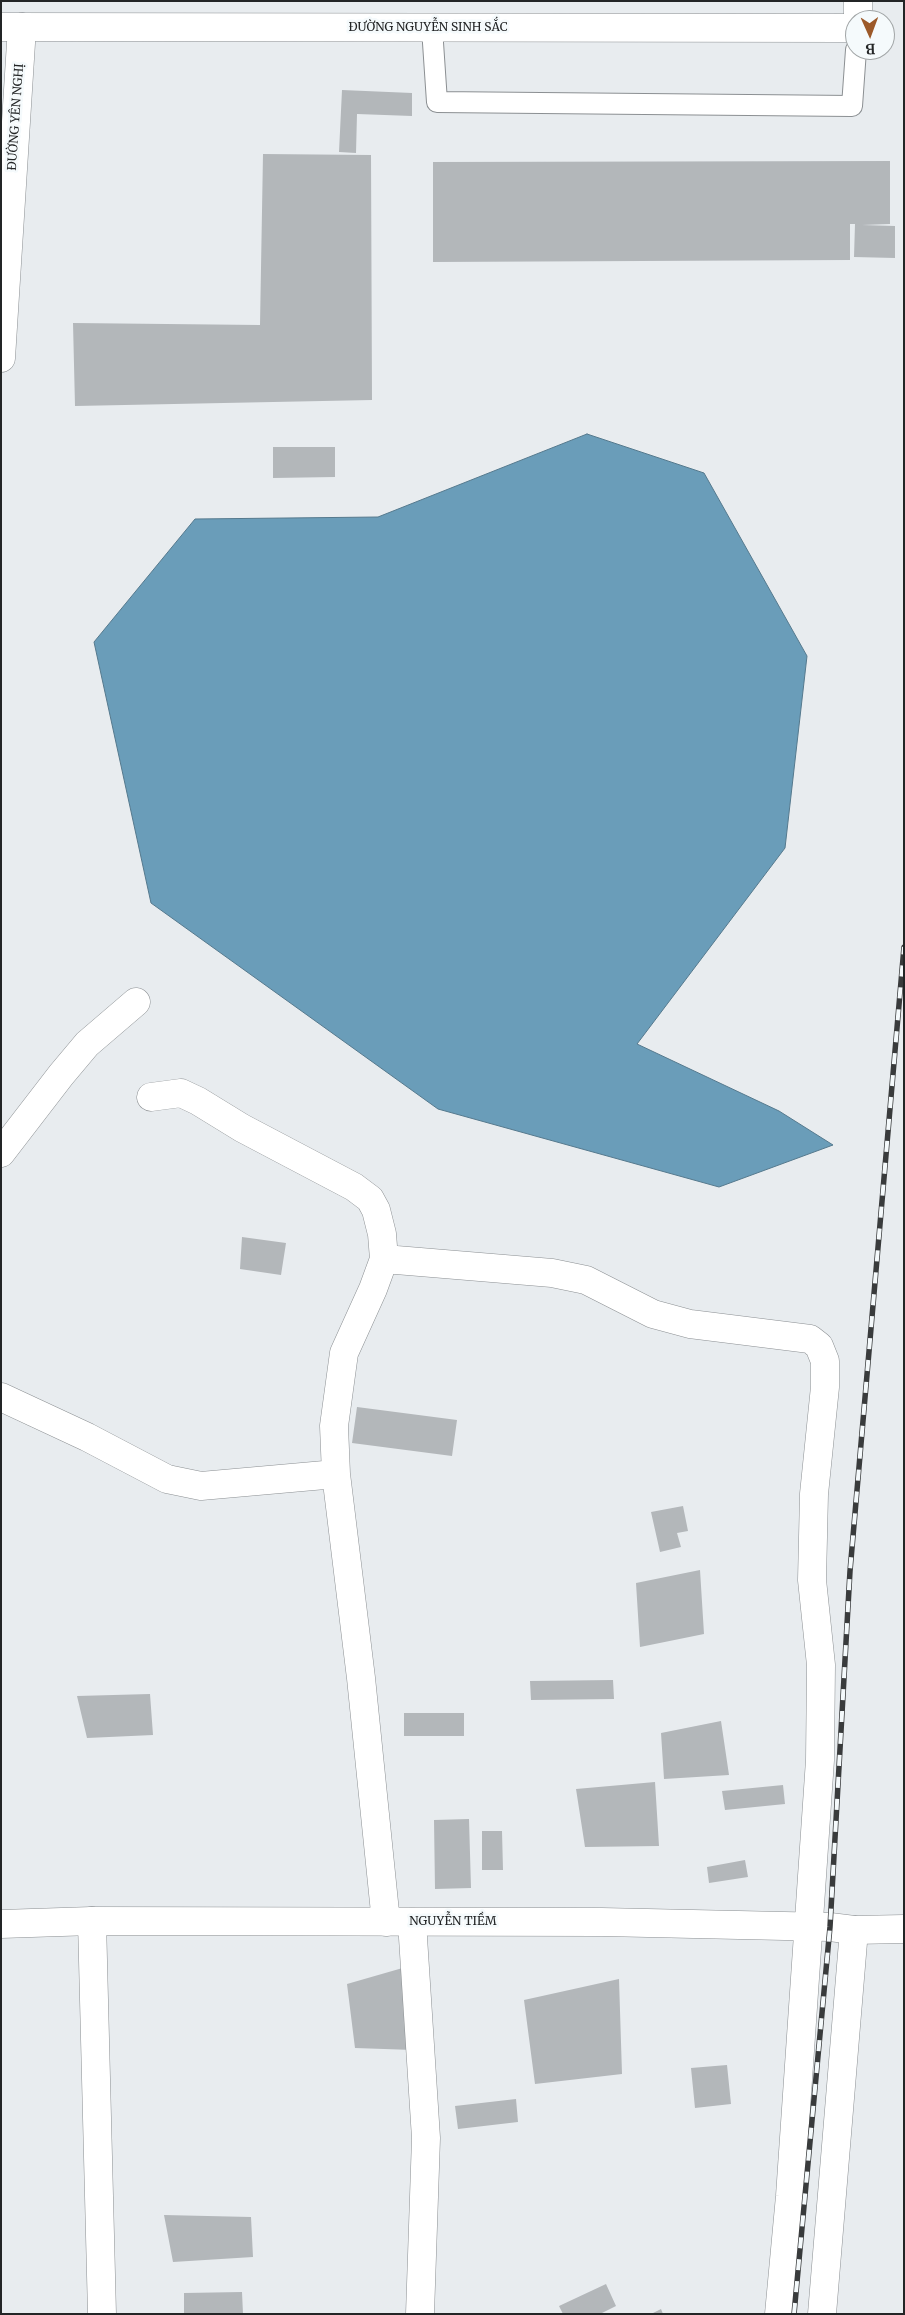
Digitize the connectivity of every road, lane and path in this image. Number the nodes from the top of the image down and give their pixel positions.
1 (12, 27) edge
2 (432, 28) junction
3 (845, 28) edge
4 (855, 60) edge
5 (1, 358) edge
6 (136, 1002) dead end
7 (151, 1097) dead end
8 (1, 1153) edge
9 (384, 1259) junction
10 (1, 1397) edge
11 (336, 1474) junction
12 (92, 1921) junction
13 (386, 1922) junction
14 (412, 1922) junction
15 (1, 1924) edge
16 (808, 1927) junction
17 (904, 1929) edge
18 (854, 1930) junction
19 (102, 2314) edge
20 (420, 2314) edge
21 (779, 2314) edge
22 (822, 2314) edge

1 - 2 street, ĐƯỜNG NGUYỄN SINH SẮC
1 - 5 street, ĐƯỜNG YÊN NGHỊ
2 - 3 street, ĐƯỜNG NGUYỄN SINH SẮC
2 - 4 lane
6 - 8 street
7 - 9 street
9 - 11 street
9 - 16 street
10 - 11 street
11 - 13 street
12 - 13 street, NGUYỄN TIỀM
12 - 15 street, NGUYỄN TIỀM
12 - 19 street
13 - 14 street, NGUYỄN TIỀM
14 - 16 street, NGUYỄN TIỀM
14 - 20 street
16 - 18 street, NGUYỄN TIỀM
16 - 21 street
17 - 18 street, NGUYỄN TIỀM
18 - 22 street

